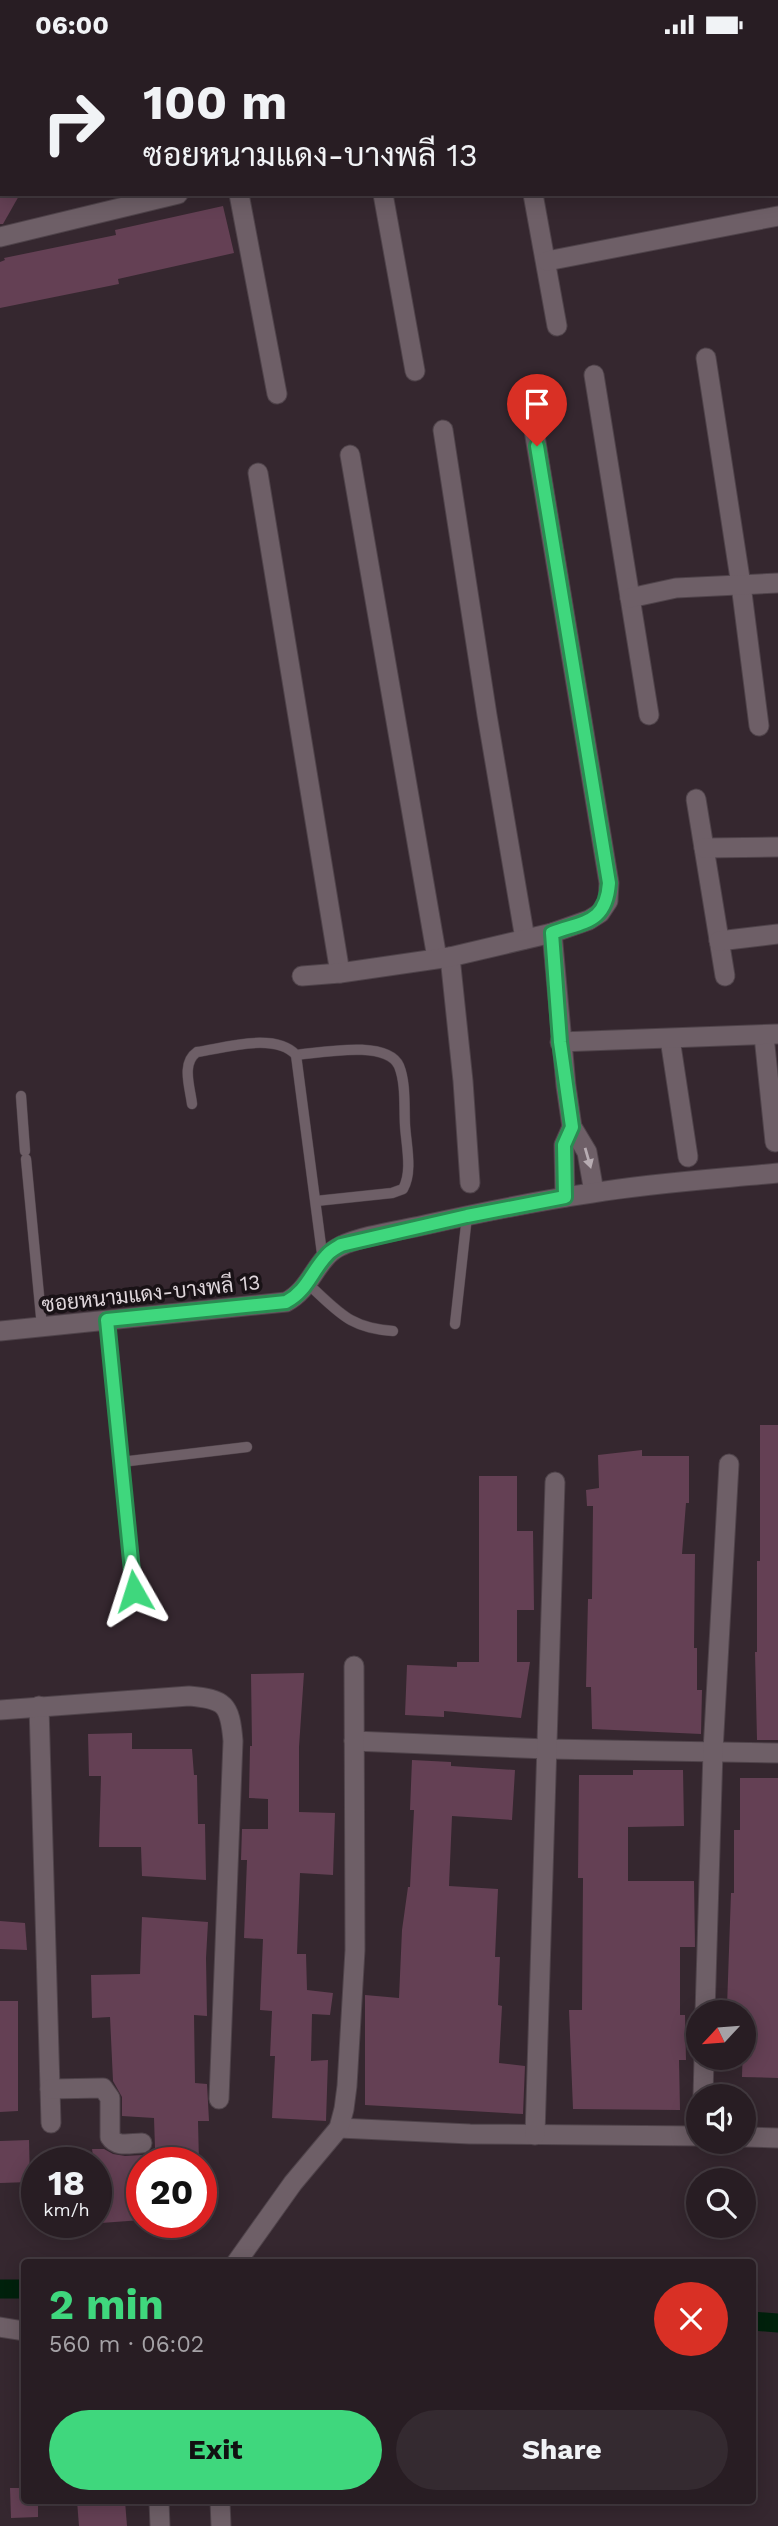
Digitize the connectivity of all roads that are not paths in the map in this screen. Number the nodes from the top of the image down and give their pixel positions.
1 (105, 196) edge
2 (170, 196) edge
3 (239, 196) edge
4 (383, 196) edge
5 (533, 196) edge
6 (94, 216) junction
7 (778, 216) edge
8 (3, 234) edge
9 (547, 261) junction
10 (557, 326) dead end
11 (706, 358) dead end
12 (415, 371) dead end
13 (594, 375) dead end
14 (277, 394) dead end
15 (532, 418) dead end
16 (443, 430) dead end
17 (350, 455) dead end
18 (258, 473) dead end
19 (778, 583) edge
20 (741, 585) junction
21 (630, 598) junction
22 (649, 715) dead end
23 (759, 726) dead end
24 (696, 799) dead end
25 (778, 847) edge
26 (704, 848) junction
27 (552, 933) junction
28 (778, 934) edge
29 (525, 939) junction
30 (719, 941) junction
31 (443, 958) junction
32 (340, 973) junction
33 (302, 976) dead end
34 (725, 976) dead end
35 (771, 1035) edge
36 (670, 1039) junction
37 (560, 1042) junction
38 (296, 1055) junction
39 (21, 1096) dead end
40 (192, 1104) dead end
41 (572, 1127) junction
42 (775, 1142) dead end
43 (688, 1157) dead end
44 (778, 1173) edge
45 (470, 1183) dead end
46 (594, 1192) junction
47 (565, 1197) junction
48 (316, 1201) junction
49 (467, 1216) junction
50 (323, 1261) junction
51 (309, 1284) junction
52 (107, 1320) junction
53 (455, 1324) dead end
54 (42, 1327) junction
55 (0, 1331) edge
56 (393, 1331) dead end
57 (247, 1447) dead end
58 (121, 1462) junction
59 (729, 1464) dead end
60 (555, 1482) dead end
61 (134, 1591) dead end
62 (354, 1667) dead end
63 (38, 1706) junction
64 (0, 1710) edge
65 (354, 1741) junction
66 (547, 1749) junction
67 (713, 1751) junction
68 (778, 1753) edge
69 (705, 2000) edge
70 (50, 2089) junction
71 (219, 2099) dead end
72 (51, 2123) dead end
73 (339, 2128) junction
74 (535, 2135) junction
75 (686, 2137) edge
76 (756, 2137) edge
77 (778, 2138) edge
78 (142, 2143) dead end
79 (239, 2259) edge
80 (0, 2327) edge
81 (21, 2330) edge
82 (159, 2504) edge
83 (220, 2504) edge
84 (160, 2526) edge
85 (221, 2526) edge

1 - 6 street
2 - 6 street
3 - 14 street
4 - 12 street
5 - 9 street
6 - 8 street
7 - 9 street
9 - 10 street
11 - 20 street
13 - 21 street
15 - 27 street
16 - 29 street
17 - 31 street
18 - 32 street
19 - 20 street
20 - 21 street
20 - 23 street
21 - 22 street
24 - 26 street
25 - 26 street
26 - 30 street
27 - 29 street
27 - 37 street
28 - 30 street
29 - 31 street
30 - 34 street
31 - 32 street
31 - 45 street
32 - 33 street
35 - 36 street
35 - 42 street
36 - 37 street
36 - 43 street
37 - 41 street
38 - 40 lane
38 - 48 lane
38 - 48 lane
39 - 54 lane
41 -> 46 street
41 - 47 street
44 - 46 street, ซอยหนามแดง-บางพลี 13
46 - 47 street, ซอยหนามแดง-บางพลี 13
47 - 49 street, ซอยหนามแดง-บางพลี 13
48 - 50 lane
49 - 50 street, ซอยหนามแดง-บางพลี 13
49 - 53 lane
50 - 51 street, ซอยหนามแดง-บางพลี 13
51 - 52 street, ซอยหนามแดง-บางพลี 13
51 - 56 lane
52 - 54 street, ซอยหนามแดง-บางพลี 13
52 - 58 lane
54 - 55 street, ซอยหนามแดง-บางพลี 13
57 - 58 lane
58 - 61 lane
59 - 67 street
60 - 66 street
62 - 65 street
63 - 64 street
63 - 70 street
63 - 71 street
65 - 66 street
65 - 73 street
66 - 67 street
66 - 74 street
67 - 68 street
67 - 69 street
70 - 72 street
70 - 78 street
73 - 74 street
73 - 79 street
74 - 75 street
76 - 77 street
80 - 81 street
82 - 84 street
83 - 85 street

